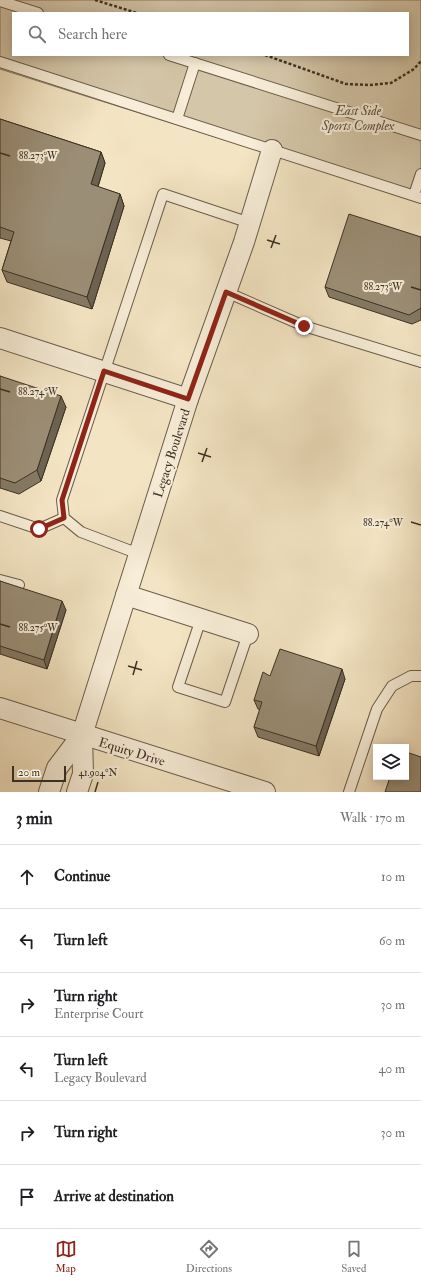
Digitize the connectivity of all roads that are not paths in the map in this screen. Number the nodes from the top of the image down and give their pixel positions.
1 (0, 1) edge
2 (35, 12) edge
3 (172, 56) edge
4 (0, 62) edge
5 (195, 63) junction
6 (177, 119) junction
7 (421, 135) edge
8 (272, 150) junction
9 (421, 174) edge
10 (418, 197) edge
11 (250, 223) junction
12 (226, 292) junction
13 (0, 338) edge
14 (421, 362) edge
15 (104, 371) junction
16 (188, 399) junction
17 (0, 516) edge
18 (64, 518) junction
19 (140, 554) junction
20 (0, 580) edge
21 (19, 586) edge
22 (126, 595) junction
23 (201, 619) junction
24 (248, 634) joint
25 (421, 676) edge
26 (0, 708) edge
27 (82, 735) junction
28 (49, 792) edge
29 (77, 792) edge
30 (265, 792) edge
31 (349, 792) edge

1 - 2 lane
3 - 5 lane
4 - 6 lane
5 - 6 lane
5 - 7 lane
6 - 8 lane
8 - 10 lane
8 - 11 street, Legacy Boulevard
9 - 10 lane
11 - 12 street, Legacy Boulevard
11 - 15 lane
12 - 14 lane
12 - 16 street, Legacy Boulevard
13 - 15 street
15 - 16 street
15 - 18 lane
16 - 19 street, Legacy Boulevard
17 - 18 lane
18 - 19 lane
19 - 22 street, Legacy Boulevard
20 - 21 lane
22 - 23 street
22 - 27 street, Legacy Boulevard
23 - 24 street
23 - 24 lane
25 - 31 lane
26 - 27 street, Equity Drive
27 - 28 street, Legacy Boulevard
27 - 29 street, Legacy Boulevard
27 - 30 street, Equity Drive

